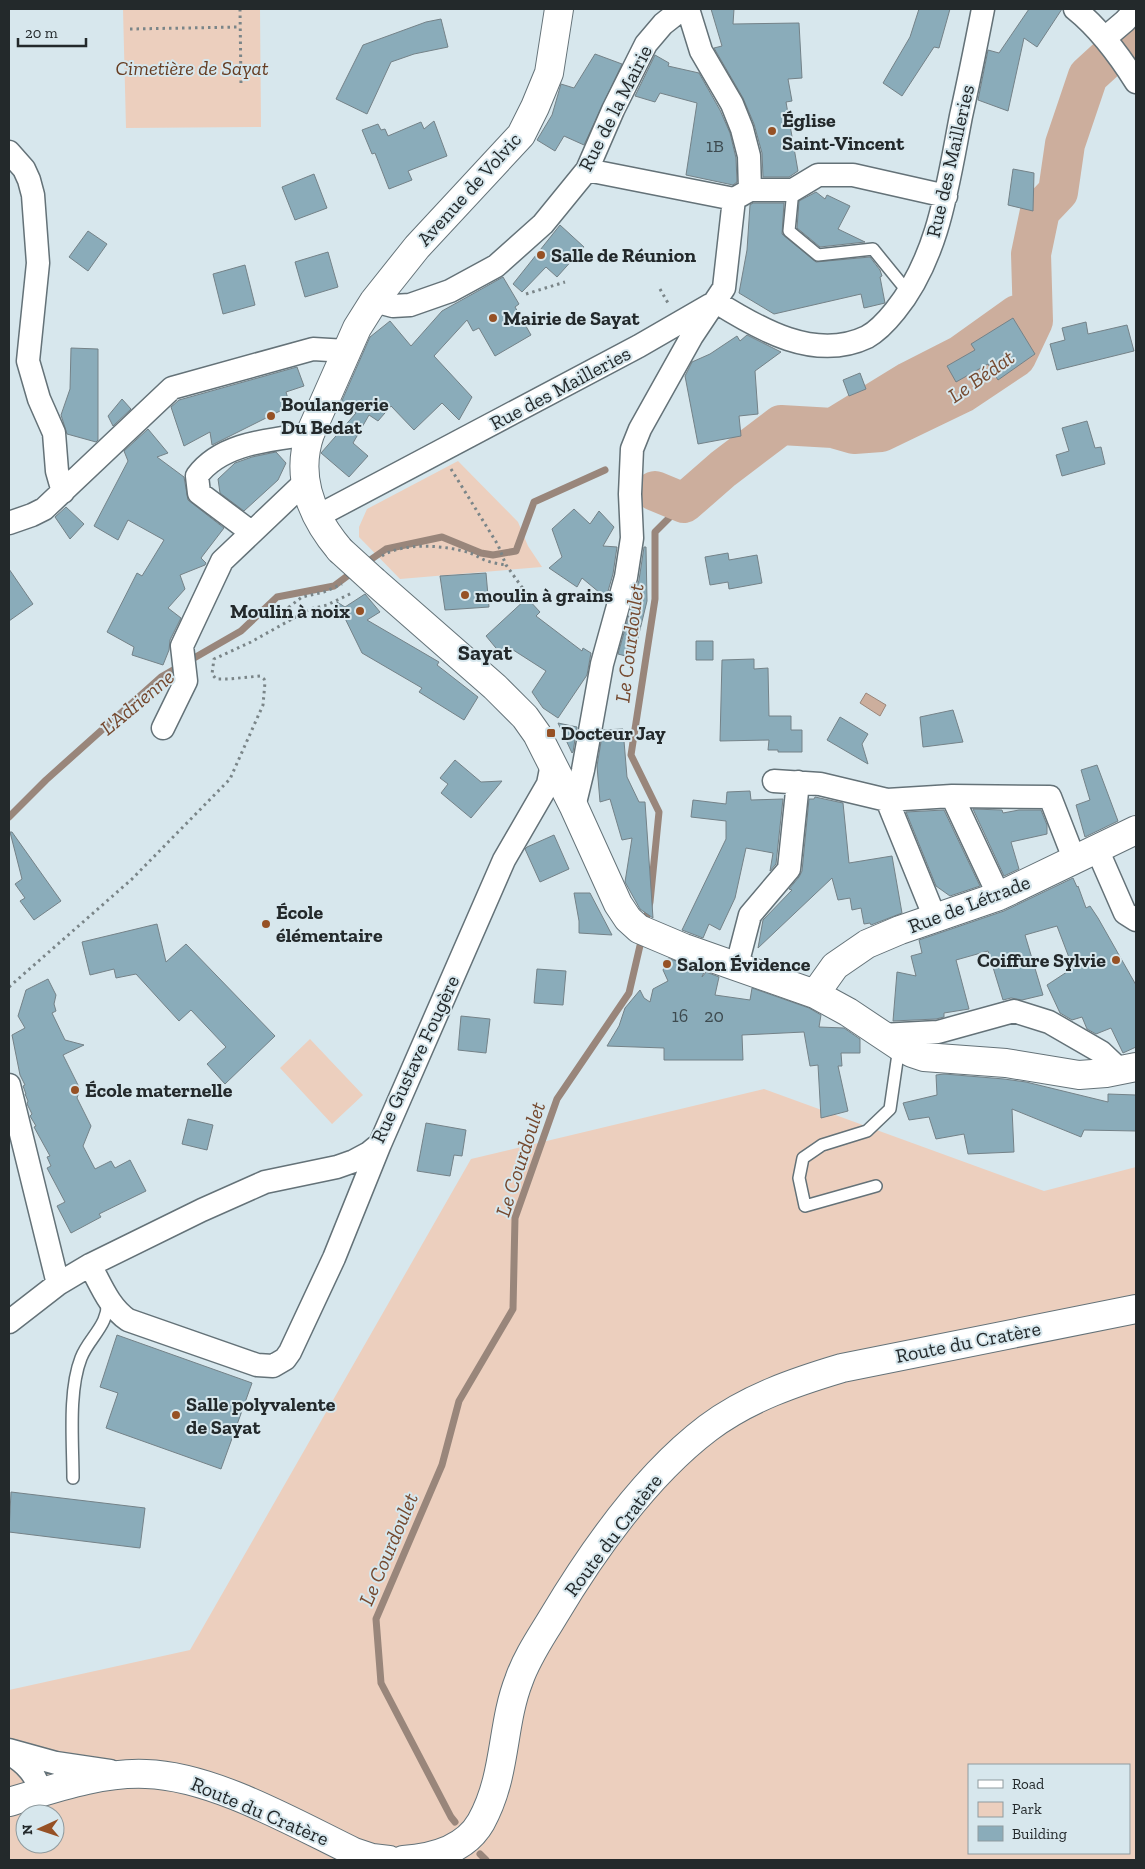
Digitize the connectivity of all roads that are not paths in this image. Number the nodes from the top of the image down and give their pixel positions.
1 (559, 9) edge
2 (682, 9) edge
3 (688, 9) edge
4 (983, 9) edge
5 (1074, 9) edge
6 (1136, 9) edge
7 (1112, 47) junction
8 (1136, 82) edge
9 (9, 152) edge
10 (587, 170) junction
11 (793, 190) junction
12 (742, 195) junction
13 (946, 196) junction
14 (908, 292) junction
15 (374, 301) junction
16 (716, 302) junction
17 (347, 351) junction
18 (310, 434) junction
19 (305, 482) junction
20 (63, 492) junction
21 (316, 517) junction
22 (9, 523) edge
23 (251, 532) junction
24 (163, 728) dead end
25 (552, 764) junction
26 (774, 781) dead end
27 (798, 782) junction
28 (952, 796) junction
29 (887, 800) junction
30 (574, 807) junction
31 (1136, 830) edge
32 (1086, 855) junction
33 (999, 896) junction
34 (936, 918) junction
35 (1136, 920) edge
36 (737, 966) junction
37 (815, 994) junction
38 (890, 1040) junction
39 (1129, 1069) edge
40 (9, 1085) edge
41 (380, 1144) junction
42 (876, 1186) dead end
43 (90, 1265) junction
44 (58, 1284) junction
45 (105, 1293) junction
46 (1136, 1309) edge
47 (9, 1322) edge
48 (74, 1478) dead end
49 (9, 1752) edge
50 (146, 1774) junction
51 (41, 1792) junction
52 (9, 1802) edge
53 (389, 1860) edge
54 (403, 1860) edge

1 - 15 street, Avenue de Volvic
2 - 10 street, Rue de la Mairie
3 - 12 street
4 - 13 street, Rue des Mailleries
5 - 7 street
6 - 7 street
7 - 8 street
9 - 20 street
10 - 12 street
10 - 15 street, Rue de la Mairie
11 - 12 street
11 - 13 street
11 - 14 lane
12 - 16 street
13 - 14 street, Rue des Mailleries
14 - 16 street, Rue des Mailleries
15 - 17 street, Avenue de Volvic
16 - 21 street, Rue des Mailleries
16 - 30 street
17 - 18 street, Avenue de Volvic
17 - 20 street
18 - 19 street, Avenue de Volvic
18 - 23 street
19 - 21 street, Avenue de Volvic
19 - 23 street
20 - 22 street
21 - 25 street, Avenue de Volvic, bridge
23 - 24 street
25 - 30 street, Avenue de Volvic
25 - 41 street, Rue Gustave Fougère
26 - 27 street
27 - 29 street
27 - 36 street
28 - 29 street
28 - 32 street
28 - 33 street
29 - 34 street
30 - 36 street, Avenue de Volvic
31 - 32 street, Rue de Létrade
32 - 33 street, Rue de Létrade
32 - 35 street
33 - 34 street, Rue de Létrade
34 - 37 street, Rue de Létrade
36 - 37 street
37 - 38 street
38 - 39 street
38 - 39 street
38 - 42 lane
40 - 44 street
41 - 43 street, Rue Gustave Fougère
41 - 45 street
43 - 44 street, Rue Gustave Fougère
43 - 45 street
44 - 47 street, Rue Gustave Fougère
45 - 48 lane
46 - 54 street, Route du Cratère
49 - 50 street
49 - 51 street
50 - 51 street, Route du Cratère
50 - 53 street, Route du Cratère
51 - 52 street, Route du Cratère

